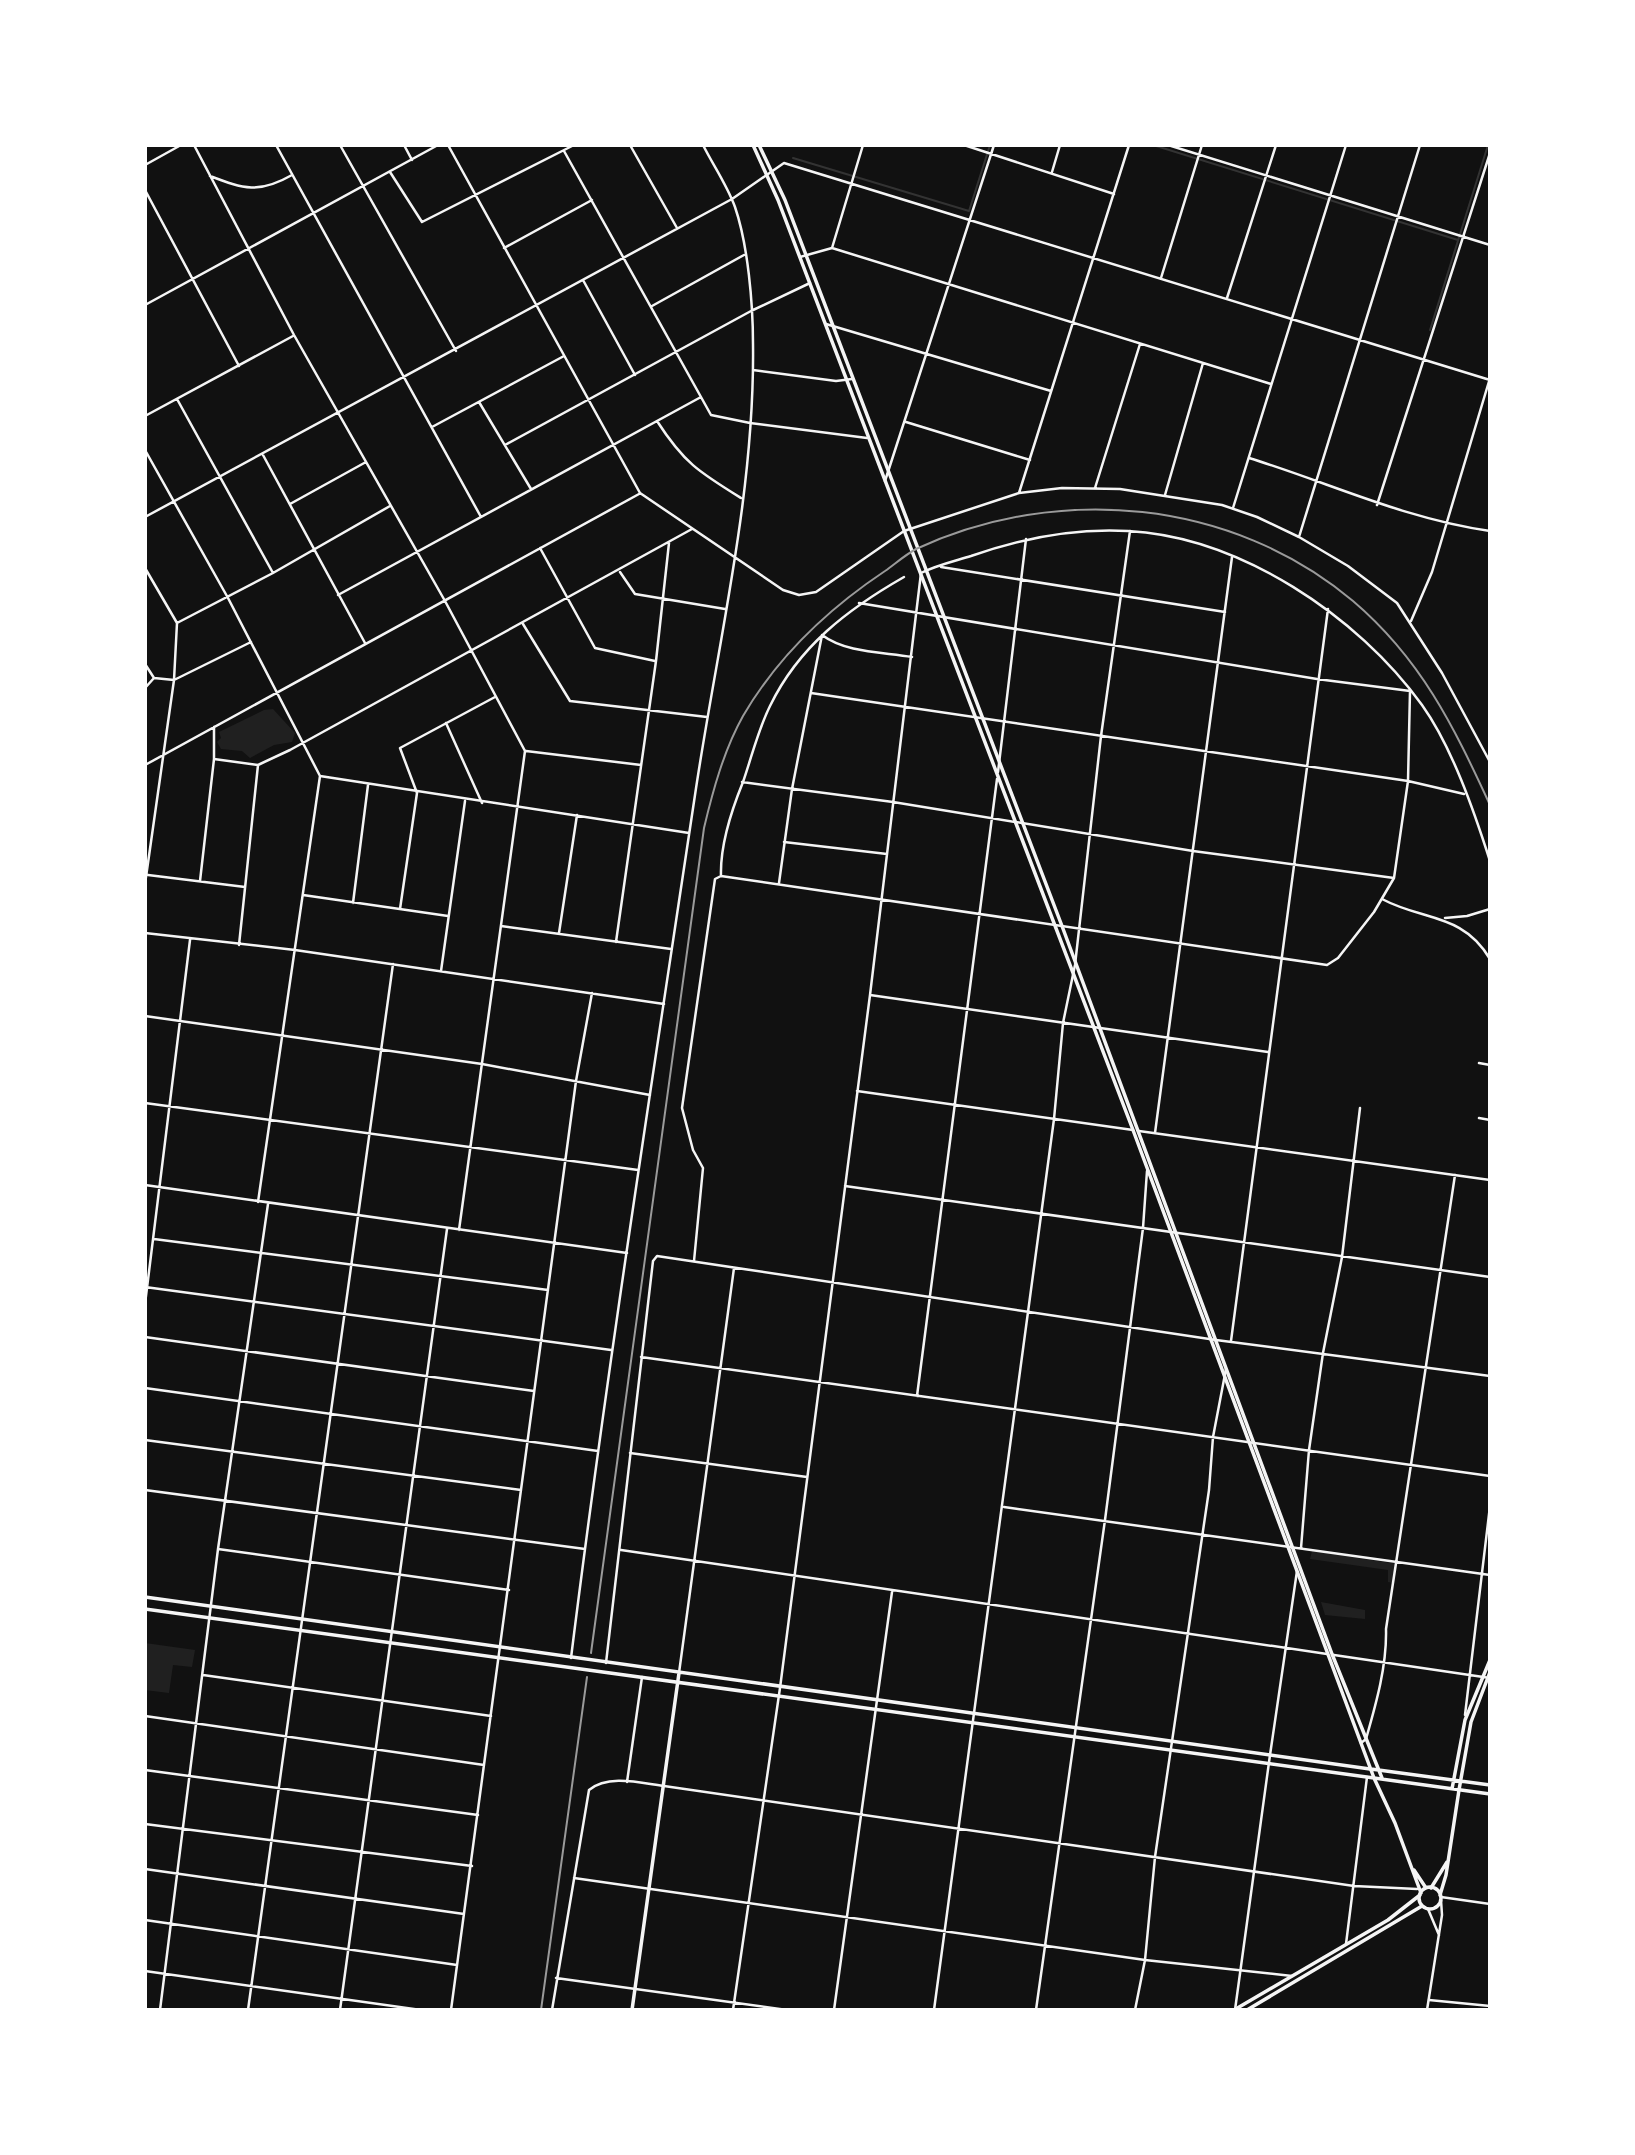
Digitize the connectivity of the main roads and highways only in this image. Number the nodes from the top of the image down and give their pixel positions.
1 (752, 145) edge
2 (759, 145) edge
3 (770, 172) junction
4 (803, 256) junction
5 (923, 572) junction
6 (941, 617) junction
7 (1019, 823) junction
8 (1136, 1131) junction
9 (1173, 1232) junction
10 (1213, 1340) junction
11 (1252, 1444) junction
12 (1290, 1547) junction
13 (145, 1597) edge
14 (145, 1609) edge
15 (1330, 1654) junction
16 (1490, 1660) edge
17 (1490, 1672) edge
18 (679, 1673) junction
19 (1486, 1678) edge
20 (678, 1681) junction
21 (1371, 1769) junction
22 (1378, 1770) junction
23 (1374, 1778) junction
24 (1382, 1779) junction
25 (1453, 1780) junction
26 (1459, 1781) junction
27 (1490, 1785) edge
28 (1381, 1789) junction
29 (1452, 1790) junction
30 (1459, 1790) junction
31 (1490, 1794) edge
32 (1455, 1799) junction
33 (1448, 1860) junction
34 (1412, 1868) junction
35 (1429, 1888) junction
36 (1419, 1892) junction
37 (1440, 1897) junction
38 (1422, 1906) junction
39 (632, 2010) edge
40 (1235, 2010) edge
41 (1247, 2010) edge

1 - 3 main road
2 - 3 main road
3 - 4 main road
4 - 5 main road
4 - 5 main road
5 - 6 main road
6 - 7 main road
6 - 7 main road
7 - 8 main road
7 - 8 main road
8 - 9 main road
8 - 9 main road
9 - 10 main road
10 - 11 main road
10 - 11 main road
11 - 12 main road
12 - 15 main road
12 - 15 main road
13 - 18 main road
14 - 20 main road
15 - 21 main road
15 - 22 main road
16 - 19 main road
17 - 19 main road
18 - 20 main road
18 - 21 main road
19 - 25 main road
19 - 26 main road
20 - 23 main road
20 - 39 main road
21 - 22 main road
21 - 23 main road
22 - 24 main road
22 - 25 main road
23 - 24 main road
23 - 28 main road
24 - 28 main road
24 - 29 main road
25 - 26 main road
25 - 29 main road
26 - 27 main road
26 - 30 main road
28 - 34 main road
29 - 30 main road
29 - 32 main road
30 - 31 main road
30 - 32 main road
32 - 33 main road
33 - 35 main road
33 - 37 main road
34 - 35 main road
34 - 36 main road
35 - 36 main road
35 - 37 main road
36 - 38 main road
36 - 40 main road
37 - 38 main road
38 - 41 main road

